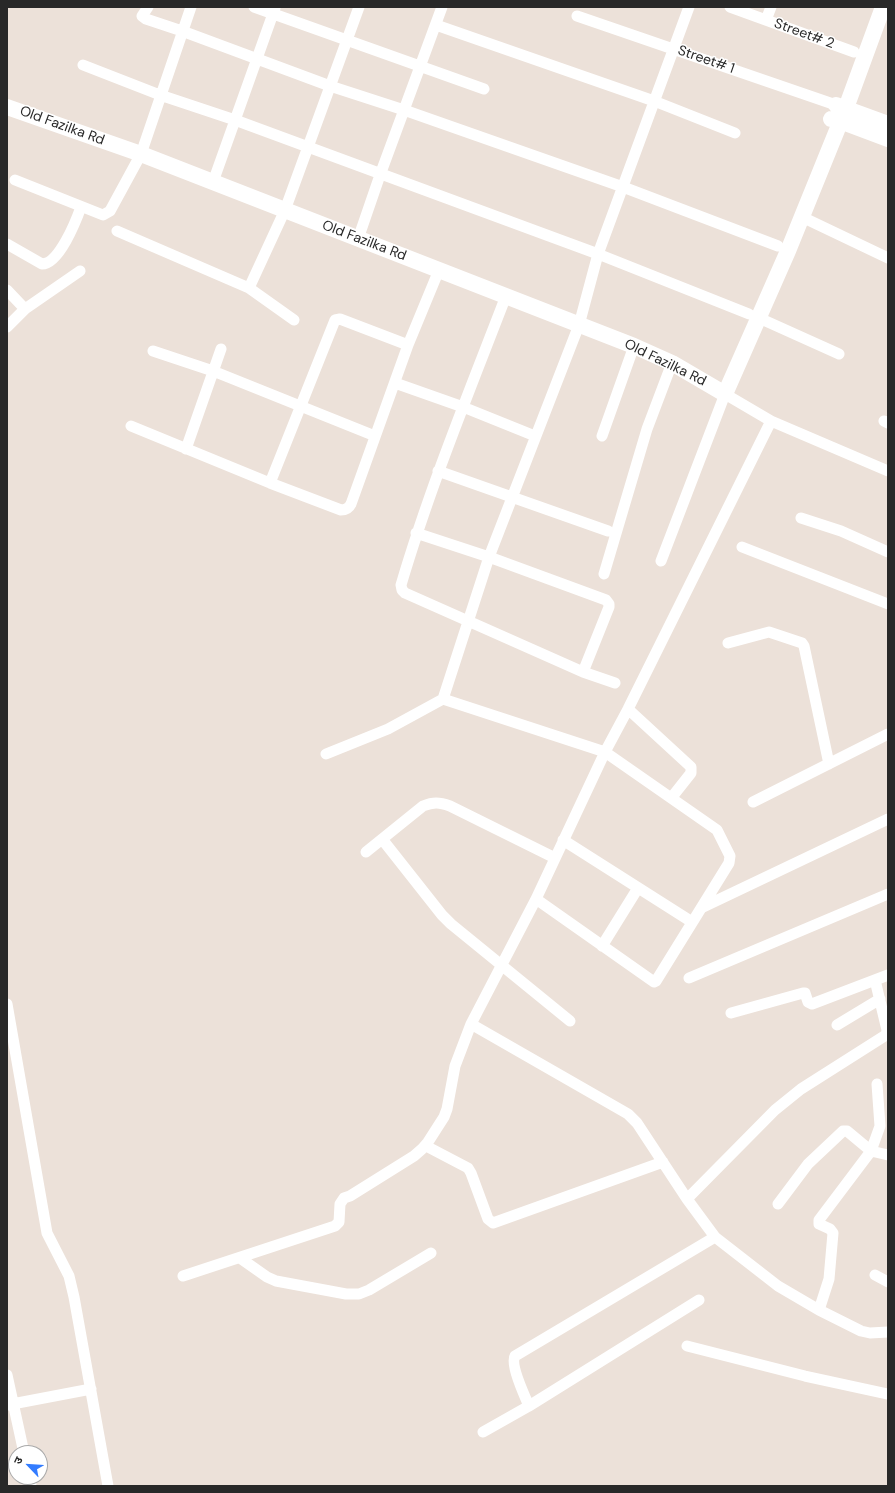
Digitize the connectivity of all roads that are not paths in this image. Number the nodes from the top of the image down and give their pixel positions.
1 (148, 7) edge
2 (191, 7) edge
3 (254, 7) edge
4 (359, 7) edge
5 (442, 7) edge
6 (690, 7) edge
7 (730, 7) edge
8 (771, 7) edge
9 (872, 7) edge
10 (883, 7) edge
11 (274, 10) edge
12 (577, 16) dead end
13 (766, 20) junction
14 (436, 25) junction
15 (182, 31) junction
16 (347, 40) junction
17 (674, 48) junction
18 (854, 52) junction
19 (256, 58) junction
20 (83, 65) dead end
21 (422, 67) junction
22 (330, 86) junction
23 (484, 89) dead end
24 (160, 96) junction
25 (654, 102) junction
26 (7, 107) edge
27 (404, 110) junction
28 (838, 114) junction
29 (235, 120) junction
30 (888, 124) edge
31 (734, 133) dead end
32 (888, 139) edge
33 (307, 148) junction
34 (141, 154) junction
35 (380, 174) junction
36 (14, 180) dead end
37 (213, 182) junction
38 (623, 187) junction
39 (81, 207) junction
40 (285, 210) junction
41 (802, 217) junction
42 (117, 231) dead end
43 (358, 239) junction
44 (7, 244) edge
45 (598, 254) junction
46 (778, 256) junction
47 (888, 258) edge
48 (439, 270) junction
49 (80, 271) dead end
50 (249, 288) junction
51 (7, 290) edge
52 (506, 296) junction
53 (25, 309) junction
54 (754, 316) junction
55 (294, 320) dead end
56 (579, 325) junction
57 (7, 327) edge
58 (408, 346) junction
59 (634, 346) junction
60 (221, 349) dead end
61 (153, 351) dead end
62 (839, 354) dead end
63 (672, 363) junction
64 (213, 371) junction
65 (395, 383) junction
66 (721, 391) junction
67 (301, 406) junction
68 (463, 407) junction
69 (771, 421) junction
70 (131, 426) dead end
71 (375, 436) junction
72 (536, 436) junction
73 (602, 436) dead end
74 (186, 449) junction
75 (438, 471) junction
76 (888, 471) edge
77 (270, 483) junction
78 (512, 497) junction
79 (801, 518) dead end
80 (608, 531) dead end
81 (416, 533) junction
82 (742, 547) dead end
83 (888, 552) edge
84 (489, 557) junction
85 (661, 561) dead end
86 (604, 574) dead end
87 (888, 604) edge
88 (469, 621) junction
89 (728, 643) dead end
90 (583, 672) junction
91 (615, 683) dead end
92 (443, 699) junction
93 (628, 709) junction
94 (888, 734) edge
95 (605, 752) junction
96 (326, 754) dead end
97 (830, 764) junction
98 (672, 797) junction
99 (753, 802) dead end
100 (888, 819) edge
101 (382, 839) junction
102 (563, 840) junction
103 (366, 852) dead end
104 (555, 858) junction
105 (638, 888) junction
106 (888, 894) edge
107 (536, 899) junction
108 (701, 908) junction
109 (692, 922) junction
110 (602, 946) junction
111 (502, 964) junction
112 (888, 975) edge
113 (689, 978) dead end
114 (875, 980) junction
115 (880, 999) junction
116 (7, 1004) edge
117 (731, 1014) dead end
118 (570, 1021) dead end
119 (472, 1024) junction
120 (837, 1025) dead end
121 (877, 1084) dead end
122 (426, 1146) junction
123 (870, 1151) junction
124 (888, 1155) edge
125 (663, 1162) junction
126 (687, 1199) junction
127 (778, 1204) dead end
128 (715, 1237) junction
129 (431, 1253) dead end
130 (240, 1258) junction
131 (875, 1275) dead end
132 (183, 1276) dead end
133 (888, 1282) edge
134 (698, 1300) dead end
135 (819, 1310) junction
136 (888, 1332) edge
137 (687, 1346) dead end
138 (7, 1375) edge
139 (91, 1389) junction
140 (888, 1394) edge
141 (10, 1404) edge
142 (529, 1406) junction
143 (483, 1432) dead end
144 (22, 1445) edge
145 (108, 1486) edge

1 - 15 street
2 - 15 street
3 - 11 street
4 - 16 street
5 - 14 street
6 - 17 street
7 - 13 street, Street# 2
8 - 13 street
9 - 18 main road
10 - 28 main road
11 - 16 street
11 - 19 street
12 - 17 street, Street# 1
13 - 18 street, Street# 2
14 - 21 street
14 - 25 street
15 - 19 street
15 - 24 street
16 - 21 street
16 - 22 street
17 - 25 street
17 - 28 street, Street# 1
18 - 28 main road
19 - 22 street
19 - 29 street
20 - 24 street
21 - 23 street
21 - 27 street
22 - 27 street
22 - 33 street
24 - 29 street
24 - 34 street
25 - 31 street
25 - 38 street
26 - 34 main road, Old Fazilka Rd
27 - 35 street
27 - 38 street
28 - 30 main road
28 - 32 main road
28 - 41 main road, Old Fazilka Rd
28 - 46 main road, Old Fazilka Rd
29 - 33 street
29 - 37 street
33 - 35 street
33 - 40 street
34 - 37 main road, Old Fazilka Rd
34 - 39 street
35 - 43 street
35 - 45 street
36 - 39 street
37 - 40 main road, Old Fazilka Rd
38 - 45 street
38 - 46 street
39 - 44 street
40 - 43 main road, Old Fazilka Rd
40 - 50 street
41 - 46 main road, Old Fazilka Rd
41 - 47 street
42 - 50 street
43 - 48 main road, Old Fazilka Rd
45 - 54 street
45 - 56 street
46 - 54 main road, Old Fazilka Rd
48 - 52 main road, Old Fazilka Rd
48 - 58 street
49 - 53 street
50 - 55 street
51 - 53 street
52 - 56 main road, Old Fazilka Rd
52 - 68 street
53 - 57 street
54 - 62 street
54 - 66 main road, Old Fazilka Rd
56 - 59 main road, Old Fazilka Rd
56 - 72 street
58 - 65 street
58 - 67 street
59 - 63 main road, Old Fazilka Rd
59 - 73 street
60 - 64 street
61 - 64 street
63 - 66 main road, Old Fazilka Rd
63 - 86 street
64 - 67 street
64 - 74 street
65 - 68 street
65 - 71 street
66 - 69 street
66 - 85 street
67 - 71 street
67 - 77 street
68 - 72 street
68 - 75 street
69 - 76 street
69 - 93 street
70 - 74 street
71 - 77 street
72 - 78 street
74 - 77 street
75 - 78 street
75 - 81 street
78 - 80 street
78 - 84 street
79 - 83 street
81 - 84 street
81 - 88 street
82 - 87 street
84 - 88 street
84 - 90 street
88 - 90 street
88 - 92 street
89 - 97 street
90 - 91 street
92 - 95 street
92 - 96 street
93 - 95 street
93 - 98 street
94 - 97 street
95 - 98 street
95 - 102 street
97 - 99 street
98 - 108 street
100 - 108 street
101 - 103 street
101 - 104 street
101 - 111 street
102 - 104 street
102 - 105 street
104 - 107 street
105 - 109 street
105 - 110 street
106 - 113 street
107 - 110 street
107 - 111 street
108 - 109 street
109 - 110 street
111 - 118 street
111 - 119 street
112 - 114 street
114 - 115 street
114 - 117 street
115 - 120 street
115 - 126 street
116 - 139 street
119 - 122 street
119 - 125 street
121 - 123 street
122 - 125 street
122 - 130 street
123 - 124 street
123 - 127 street
123 - 135 street
125 - 126 street
126 - 128 street
128 - 135 street
128 - 142 street
129 - 130 street
130 - 132 street
131 - 133 street
134 - 142 street
135 - 136 street
137 - 140 street
138 - 141 street
139 - 141 street
139 - 145 street
141 - 144 street
142 - 143 street

